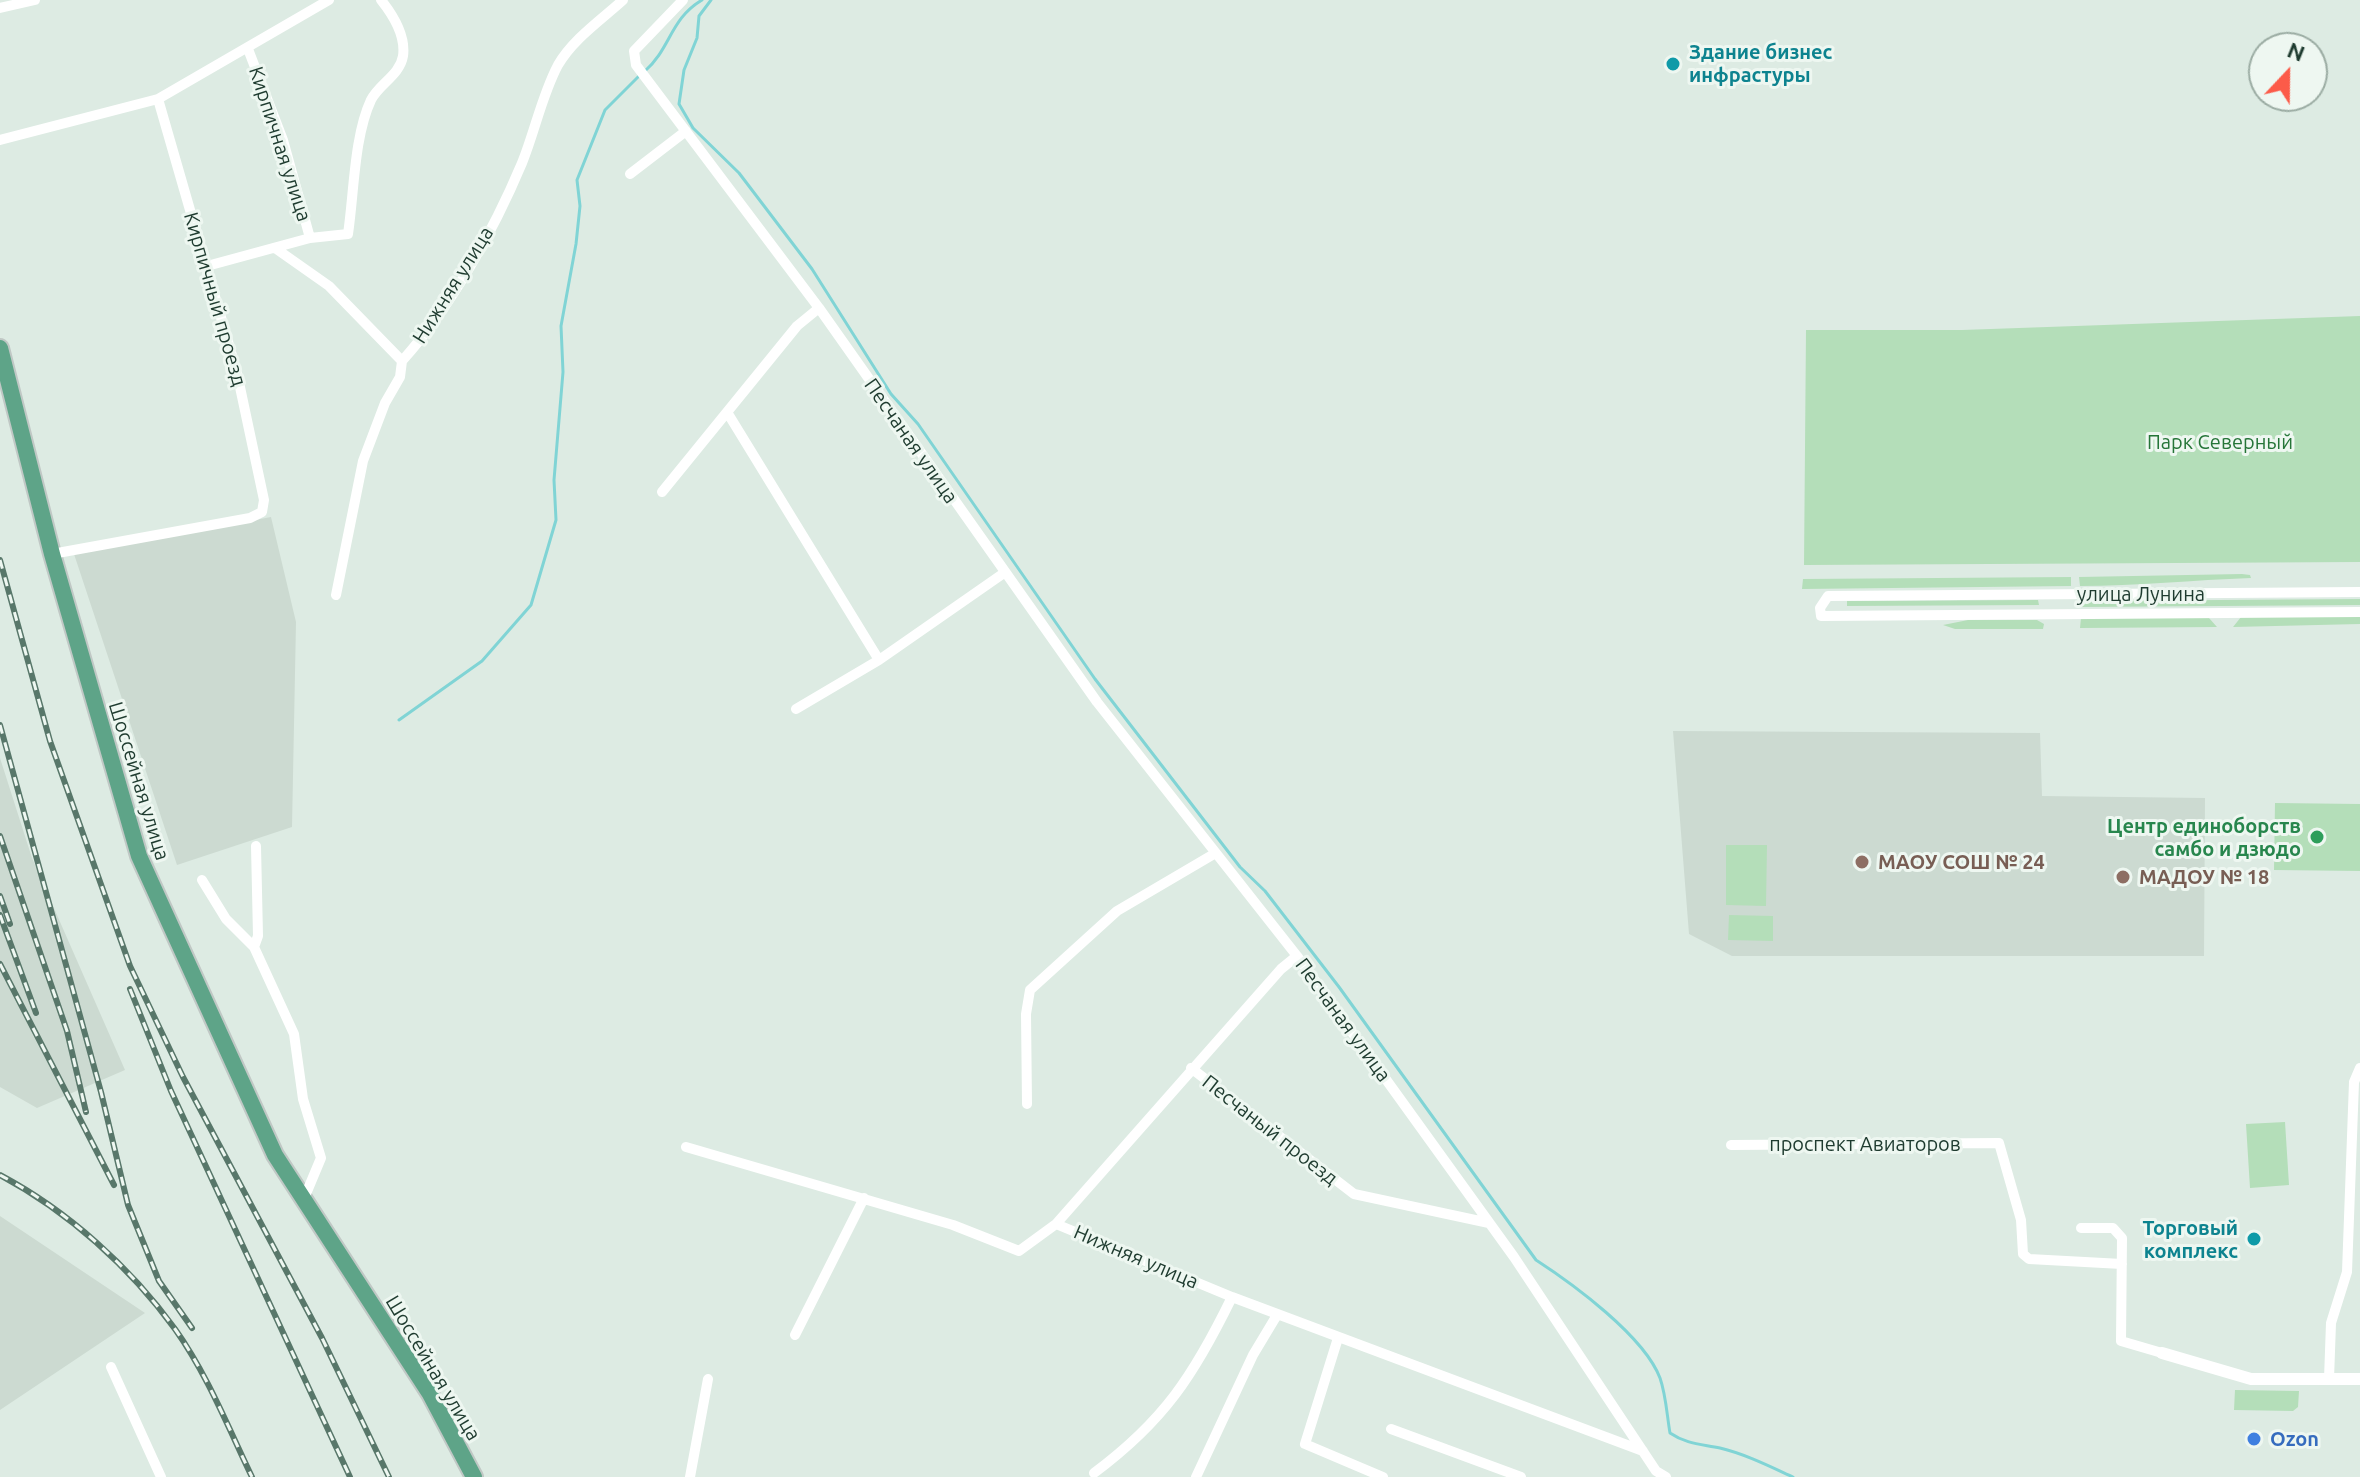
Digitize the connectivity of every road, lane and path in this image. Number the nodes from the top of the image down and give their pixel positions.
1 (35, 0) edge
2 (329, 0) edge
3 (381, 0) edge
4 (623, 0) edge
5 (683, 0) edge
6 (0, 8) edge
7 (248, 49) junction
8 (158, 99) junction
9 (686, 131) junction
10 (0, 140) edge
11 (630, 174) dead end
12 (310, 238) junction
13 (275, 248) junction
14 (207, 266) junction
15 (819, 308) junction
16 (0, 348) edge
17 (402, 361) junction
18 (727, 412) junction
19 (662, 492) dead end
20 (52, 554) junction
21 (1004, 573) junction
22 (2360, 592) edge
23 (2054, 594) junction
24 (336, 595) dead end
25 (2054, 612) junction
26 (2360, 612) edge
27 (879, 660) junction
28 (796, 709) dead end
29 (256, 846) dead end
30 (1214, 854) junction
31 (202, 880) dead end
32 (254, 947) junction
33 (1297, 956) junction
34 (1191, 1068) junction
35 (2360, 1068) edge
36 (1027, 1104) dead end
37 (1731, 1145) dead end
38 (686, 1147) dead end
39 (864, 1198) junction
40 (303, 1201) junction
41 (1489, 1223) junction
42 (1056, 1224) junction
43 (2081, 1228) dead end
44 (2122, 1264) junction
45 (1232, 1297) junction
46 (1277, 1315) junction
47 (795, 1335) dead end
48 (1338, 1338) junction
49 (2162, 1353) joint
50 (111, 1367) dead end
51 (708, 1379) dead end
52 (2329, 1379) junction
53 (2360, 1379) edge
54 (1391, 1429) dead end
55 (1643, 1451) junction
56 (1094, 1473) dead end
57 (1657, 1475) edge
58 (161, 1477) edge
59 (474, 1477) edge
60 (690, 1477) edge
61 (1196, 1477) edge
62 (1383, 1477) edge
63 (1521, 1477) edge

1 - 6 street
2 - 7 street, Кирпичная улица
3 - 12 street
4 - 17 street, Нижняя улица
5 - 9 street, Песчаная улица
7 - 8 street, Кирпичная улица
7 - 12 street, Кирпичная улица
8 - 10 street, Кирпичная улица
8 - 14 street, Кирпичный проезд
9 - 11 street
9 - 15 street, Песчаная улица
12 - 13 street
13 - 14 street
13 - 17 street
14 - 20 street, Кирпичный проезд
15 - 18 street
15 - 21 street, Песчаная улица
16 - 20 main road, Шоссейная улица
17 - 24 street, Нижняя улица
18 - 19 street
18 - 27 street
20 - 40 main road, Шоссейная улица
21 - 27 street
21 - 30 street, Песчаная улица
22 - 23 street, улица Лунина
23 - 25 street, улица Лунина
23 - 25 street
25 - 26 street, улица Лунина
27 - 28 street
29 - 32 street
30 - 33 street, Песчаная улица
30 - 36 street
31 - 32 street
32 - 40 street
33 - 34 street, Песчаный проезд
33 - 41 street, Песчаная улица
34 - 41 street, Песчаный проезд
34 - 42 street, Песчаный проезд
35 - 52 street
37 - 44 street, проспект Авиаторов
38 - 39 street, Нижняя улица
39 - 42 street, Нижняя улица
39 - 47 street
40 - 59 main road, Шоссейная улица
41 - 55 street, Песчаная улица
42 - 45 street, Нижняя улица
43 - 44 street
44 - 49 street
45 - 46 street, Нижняя улица
45 - 56 street
46 - 48 street, Нижняя улица
46 - 61 street
48 - 55 street, Нижняя улица
48 - 62 street
49 - 52 street
50 - 58 street
51 - 60 street
52 - 53 street
54 - 63 street
55 - 57 street, Песчаная улица

